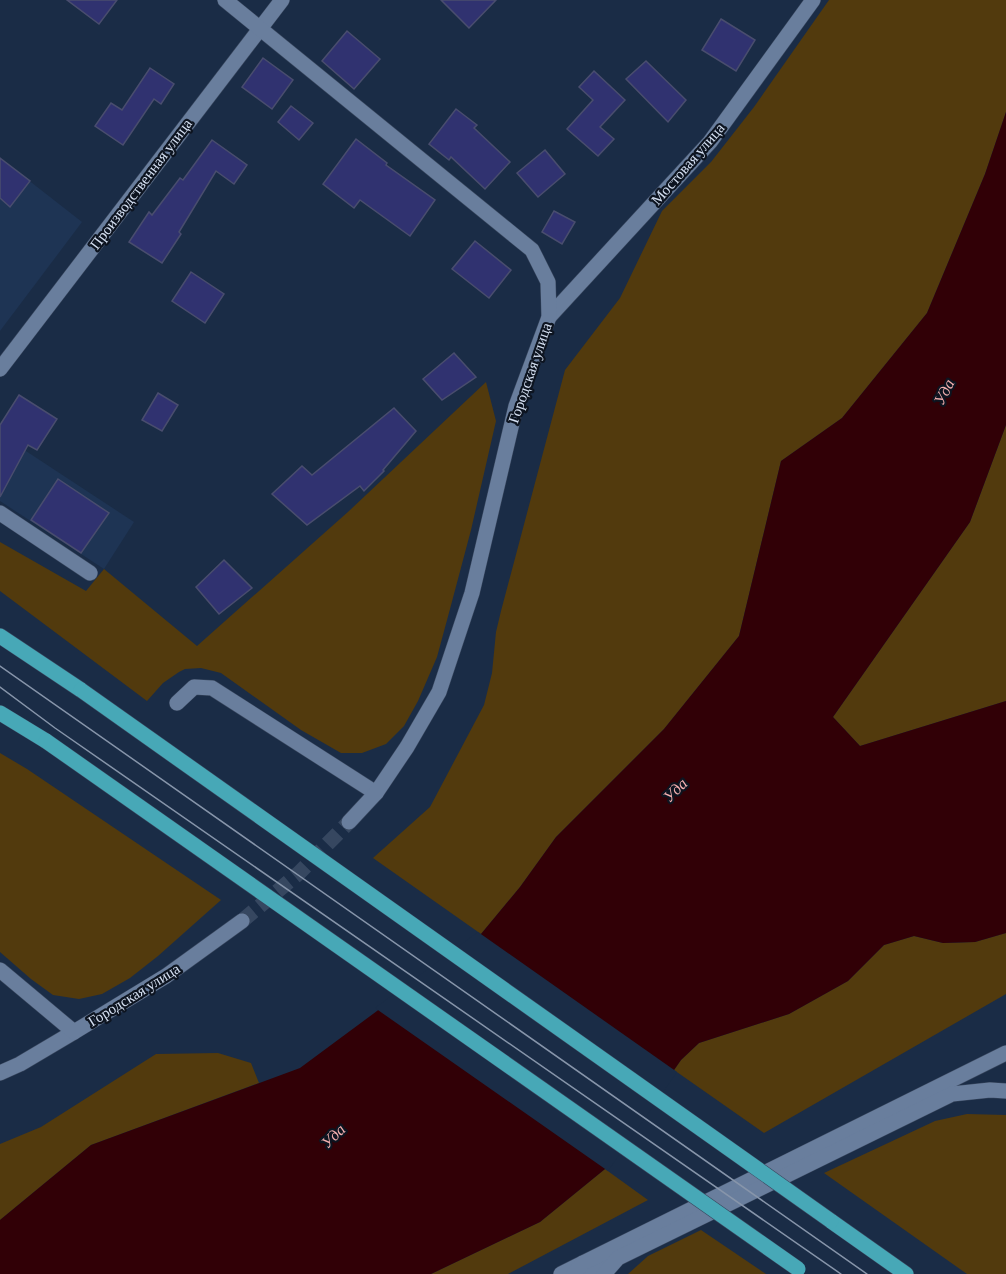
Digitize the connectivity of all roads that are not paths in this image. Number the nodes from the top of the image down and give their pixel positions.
1 (225, 0) edge
2 (282, 0) edge
3 (813, 0) edge
4 (260, 27) junction
5 (549, 316) junction
6 (0, 369) edge
7 (0, 513) edge
8 (90, 573) dead end
9 (0, 636) edge
10 (177, 703) dead end
11 (0, 713) edge
12 (376, 793) junction
13 (350, 822) tunnel mouth
14 (242, 921) tunnel mouth
15 (0, 970) edge
16 (74, 1032) junction
17 (1006, 1053) edge
18 (0, 1073) edge
19 (1006, 1091) edge
20 (618, 1258) junction
21 (580, 1270) edge
22 (802, 1272) edge
23 (561, 1274) edge
24 (604, 1274) edge
25 (906, 1274) edge

1 - 4 street, Городская улица
2 - 4 street, Производственная улица
3 - 5 street, Мостовая улица
4 - 5 street, Городская улица
4 - 6 street, Производственная улица
5 - 12 street, Городская улица
7 - 8 street
9 - 25 main road, bridge
10 - 12 street
11 - 22 main road, bridge
12 - 13 street, Городская улица
14 - 16 street, Городская улица
15 - 16 street, Городская улица
16 - 18 street
17 - 21 street
19 - 20 street
20 - 21 street
20 - 24 street
21 - 23 street

